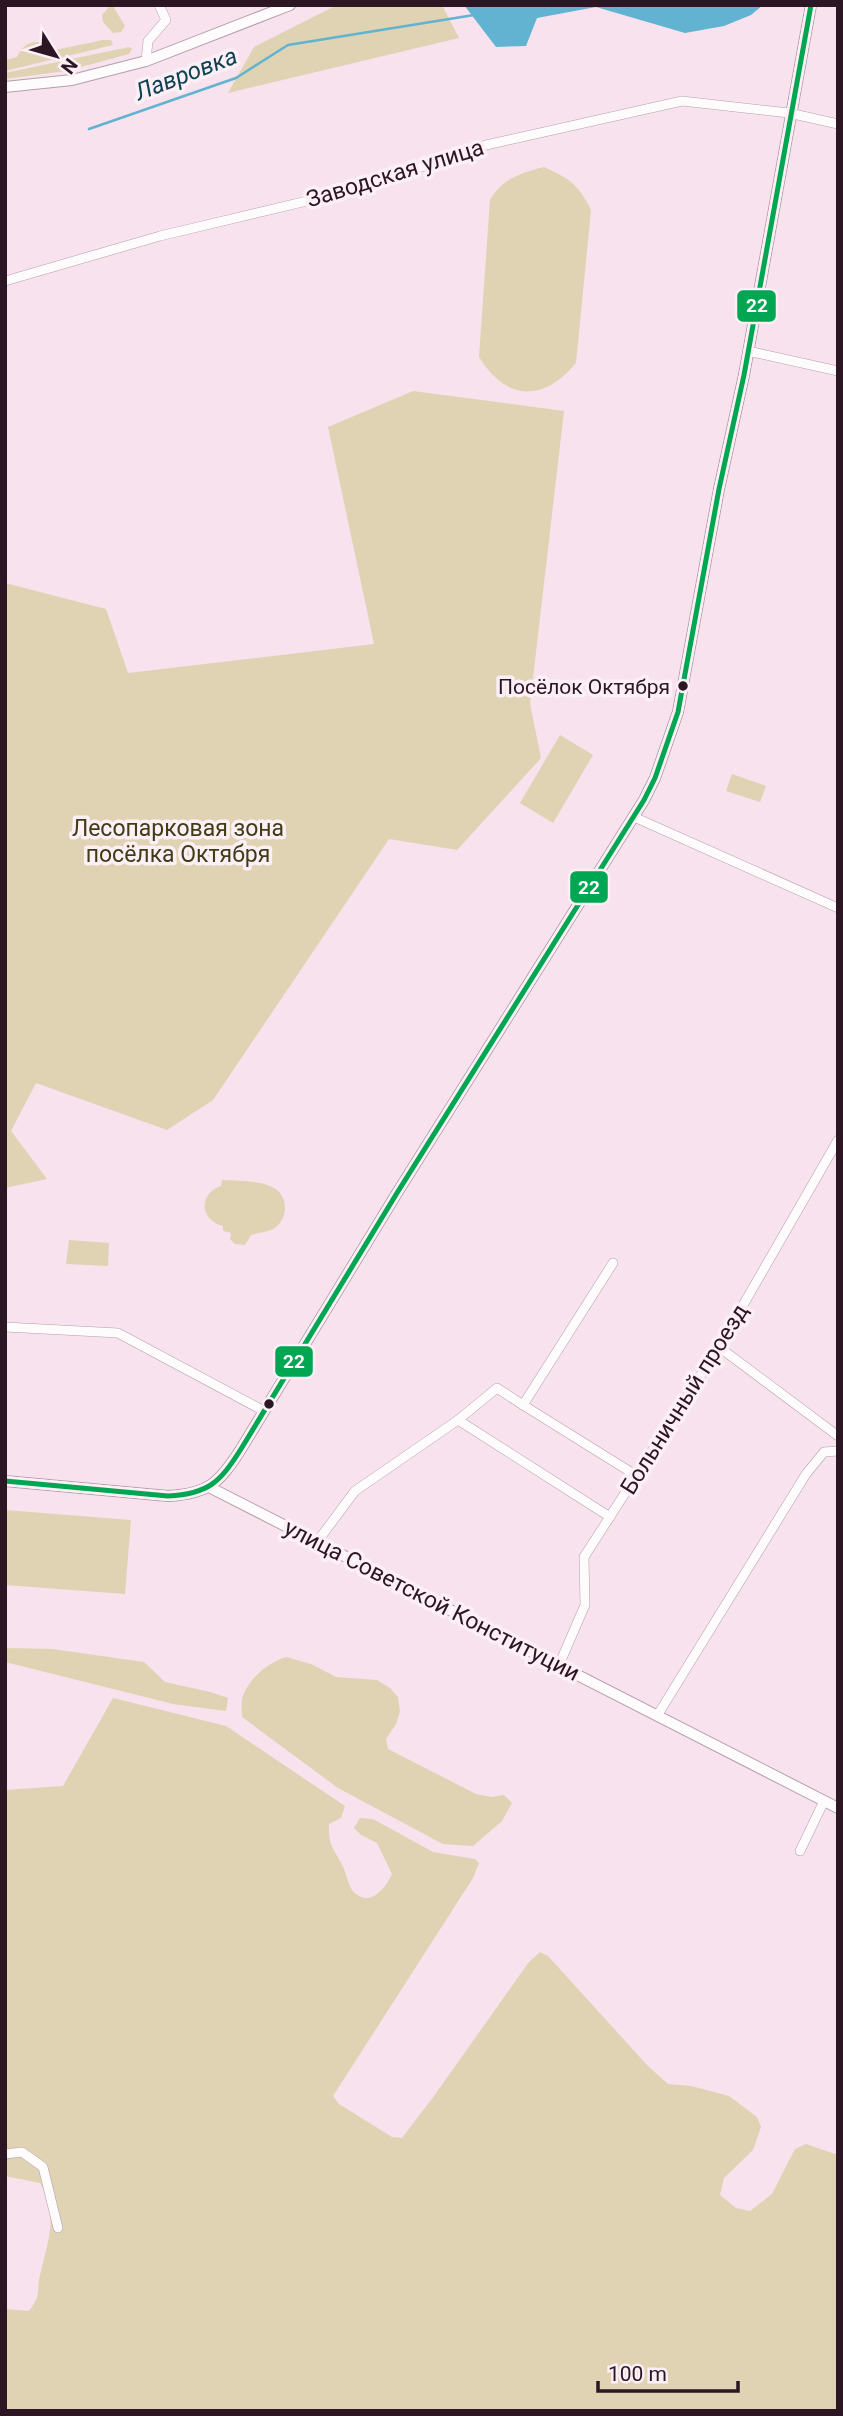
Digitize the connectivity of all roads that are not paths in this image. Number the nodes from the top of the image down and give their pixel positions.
1 (159, 5) edge
2 (290, 5) edge
3 (811, 5) edge
4 (146, 61) junction
5 (5, 87) edge
6 (789, 113) junction
7 (838, 124) edge
8 (5, 281) edge
9 (748, 351) junction
10 (838, 370) edge
11 (634, 817) junction
12 (838, 908) edge
13 (838, 1140) edge
14 (613, 1263) dead end
15 (5, 1327) edge
16 (719, 1348) junction
17 (523, 1405) junction
18 (264, 1411) junction
19 (457, 1420) junction
20 (838, 1436) edge
21 (838, 1451) edge
22 (637, 1476) junction
23 (5, 1481) edge
24 (209, 1487) junction
25 (610, 1517) junction
26 (317, 1542) junction
27 (559, 1665) junction
28 (657, 1716) junction
29 (824, 1801) junction
30 (838, 1808) edge
31 (800, 1850) dead end
32 (5, 2154) edge
33 (58, 2228) dead end

1 - 4 street
2 - 4 street
3 - 6 street
4 - 5 street
6 - 7 street, Заводская улица
6 - 8 street, Заводская улица
6 - 9 street
9 - 10 street
9 - 11 street
11 - 12 street
11 - 18 street
13 - 16 street, Больничный проезд
14 - 17 street
15 - 18 street
16 - 20 street
16 - 22 street, Больничный проезд
17 - 19 street
17 - 22 street
18 - 24 street
19 - 25 street
19 - 26 street
21 - 28 street
22 - 25 street, Больничный проезд
23 - 24 street
24 - 26 street, улица Советской Конституции
25 - 27 street, Больничный проезд
26 - 27 street, улица Советской Конституции
27 - 28 street, улица Советской Конституции
28 - 29 street, улица Советской Конституции
29 - 30 street, улица Советской Конституции
29 - 31 street
32 - 33 street

